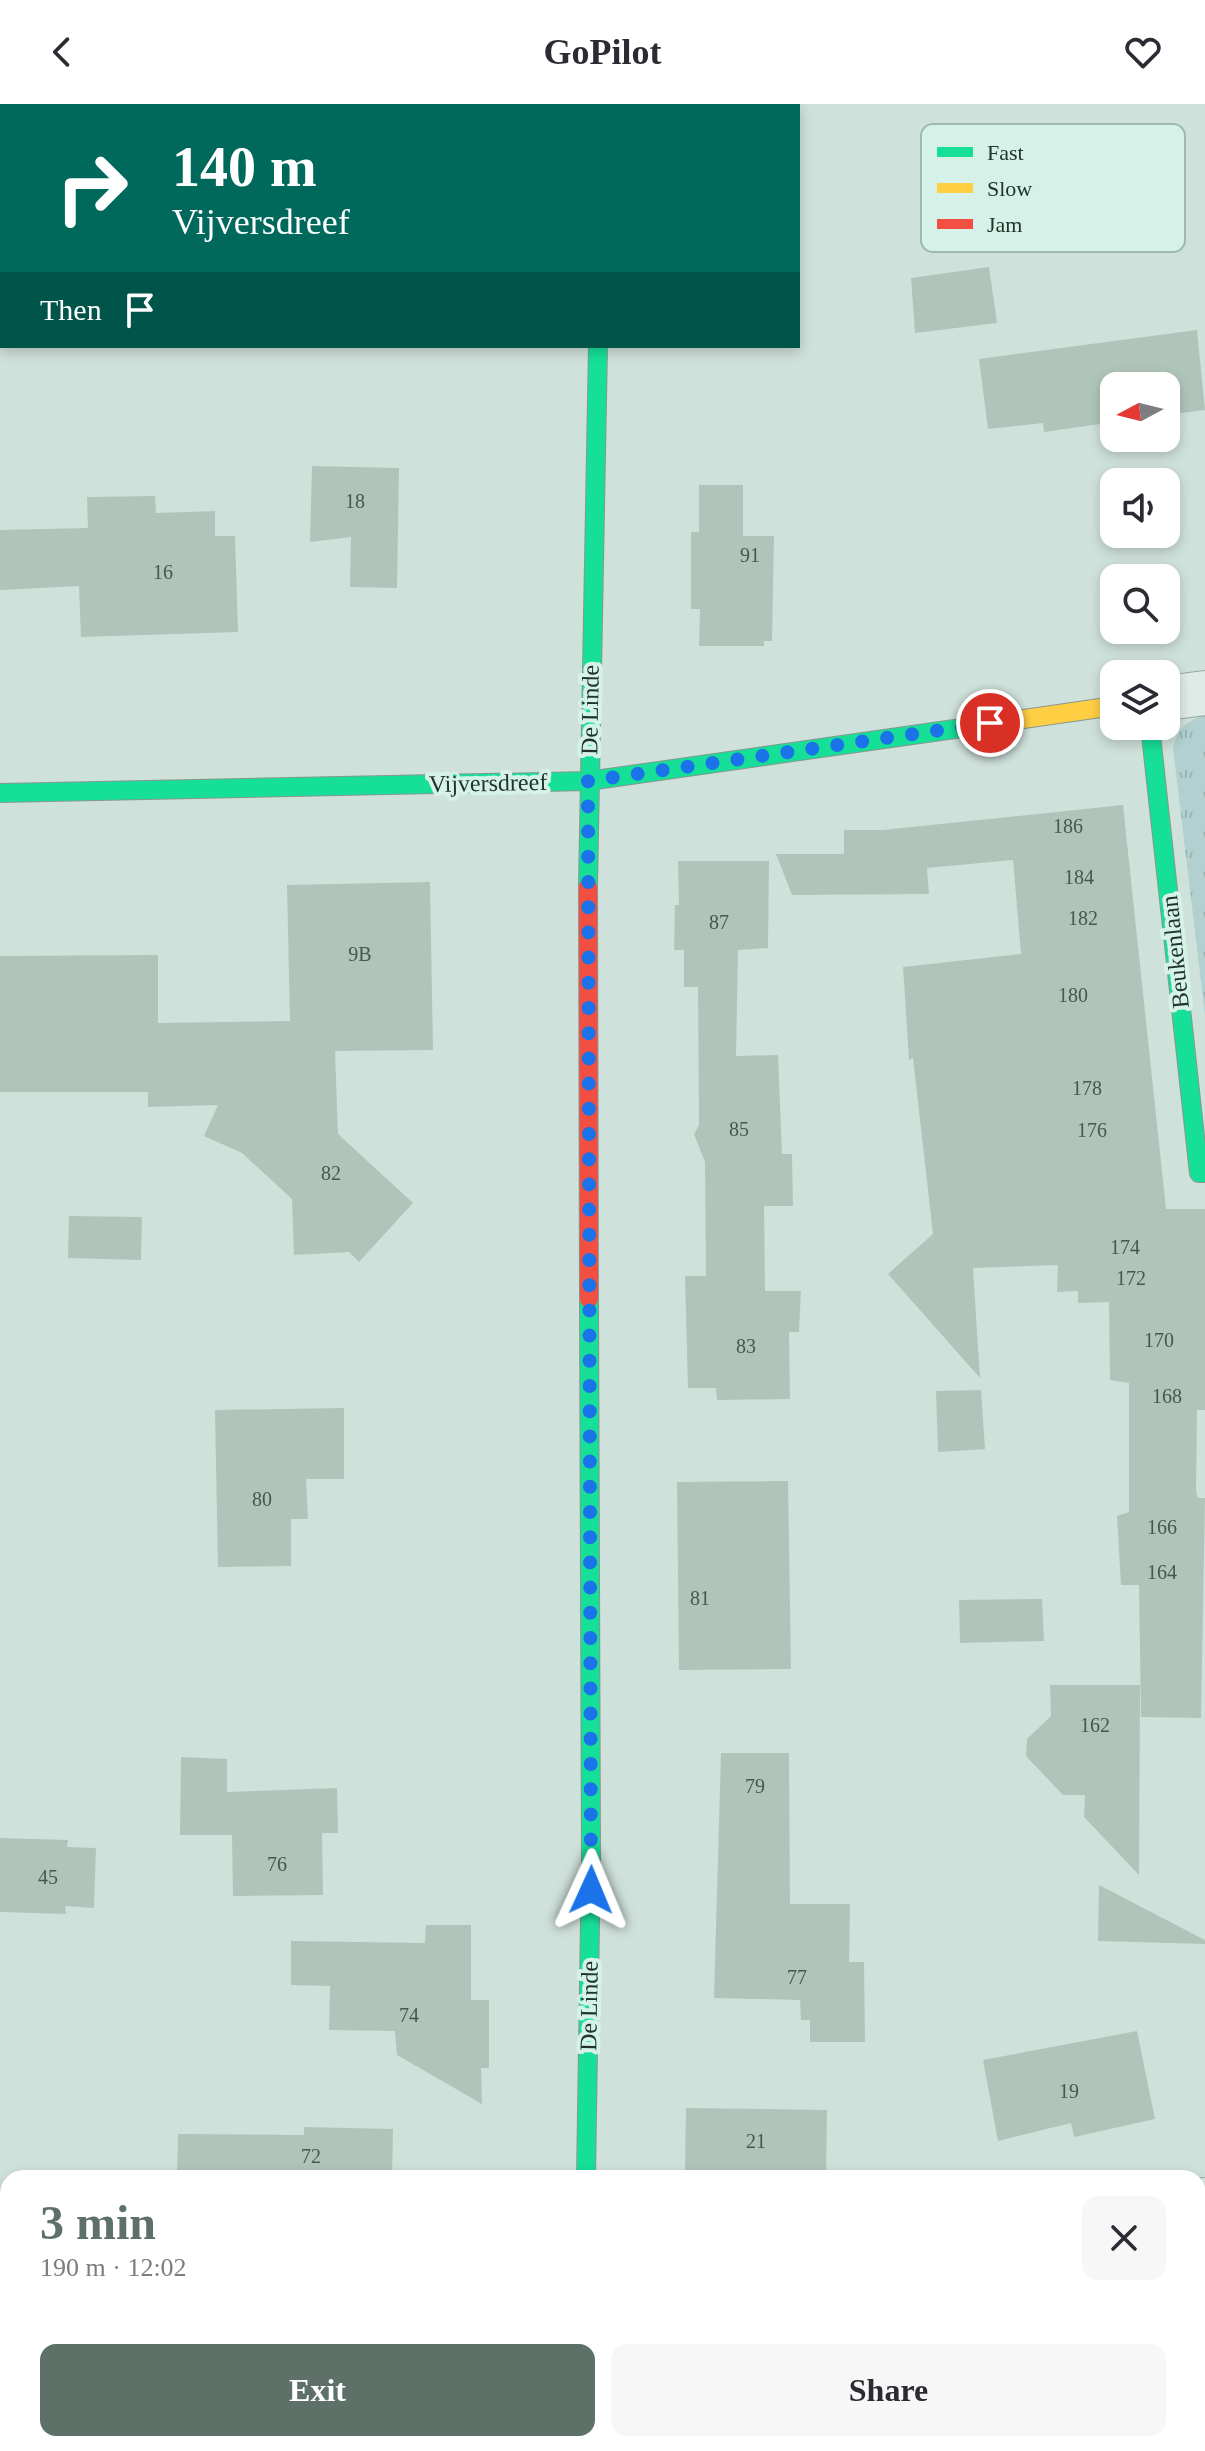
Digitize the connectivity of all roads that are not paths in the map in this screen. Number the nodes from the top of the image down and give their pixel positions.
1 (598, 348) edge
2 (1205, 693) edge
3 (1180, 696) edge
4 (1100, 708) edge
5 (1152, 740) edge
6 (588, 781) junction
7 (0, 793) edge
8 (1205, 1173) edge
9 (586, 2170) edge

1 - 6 street, De Linde
2 - 3 street
4 - 6 street, Vijversdreef
5 - 8 street, Beukenlaan
6 - 7 street, Vijversdreef
6 - 9 street, De Linde

